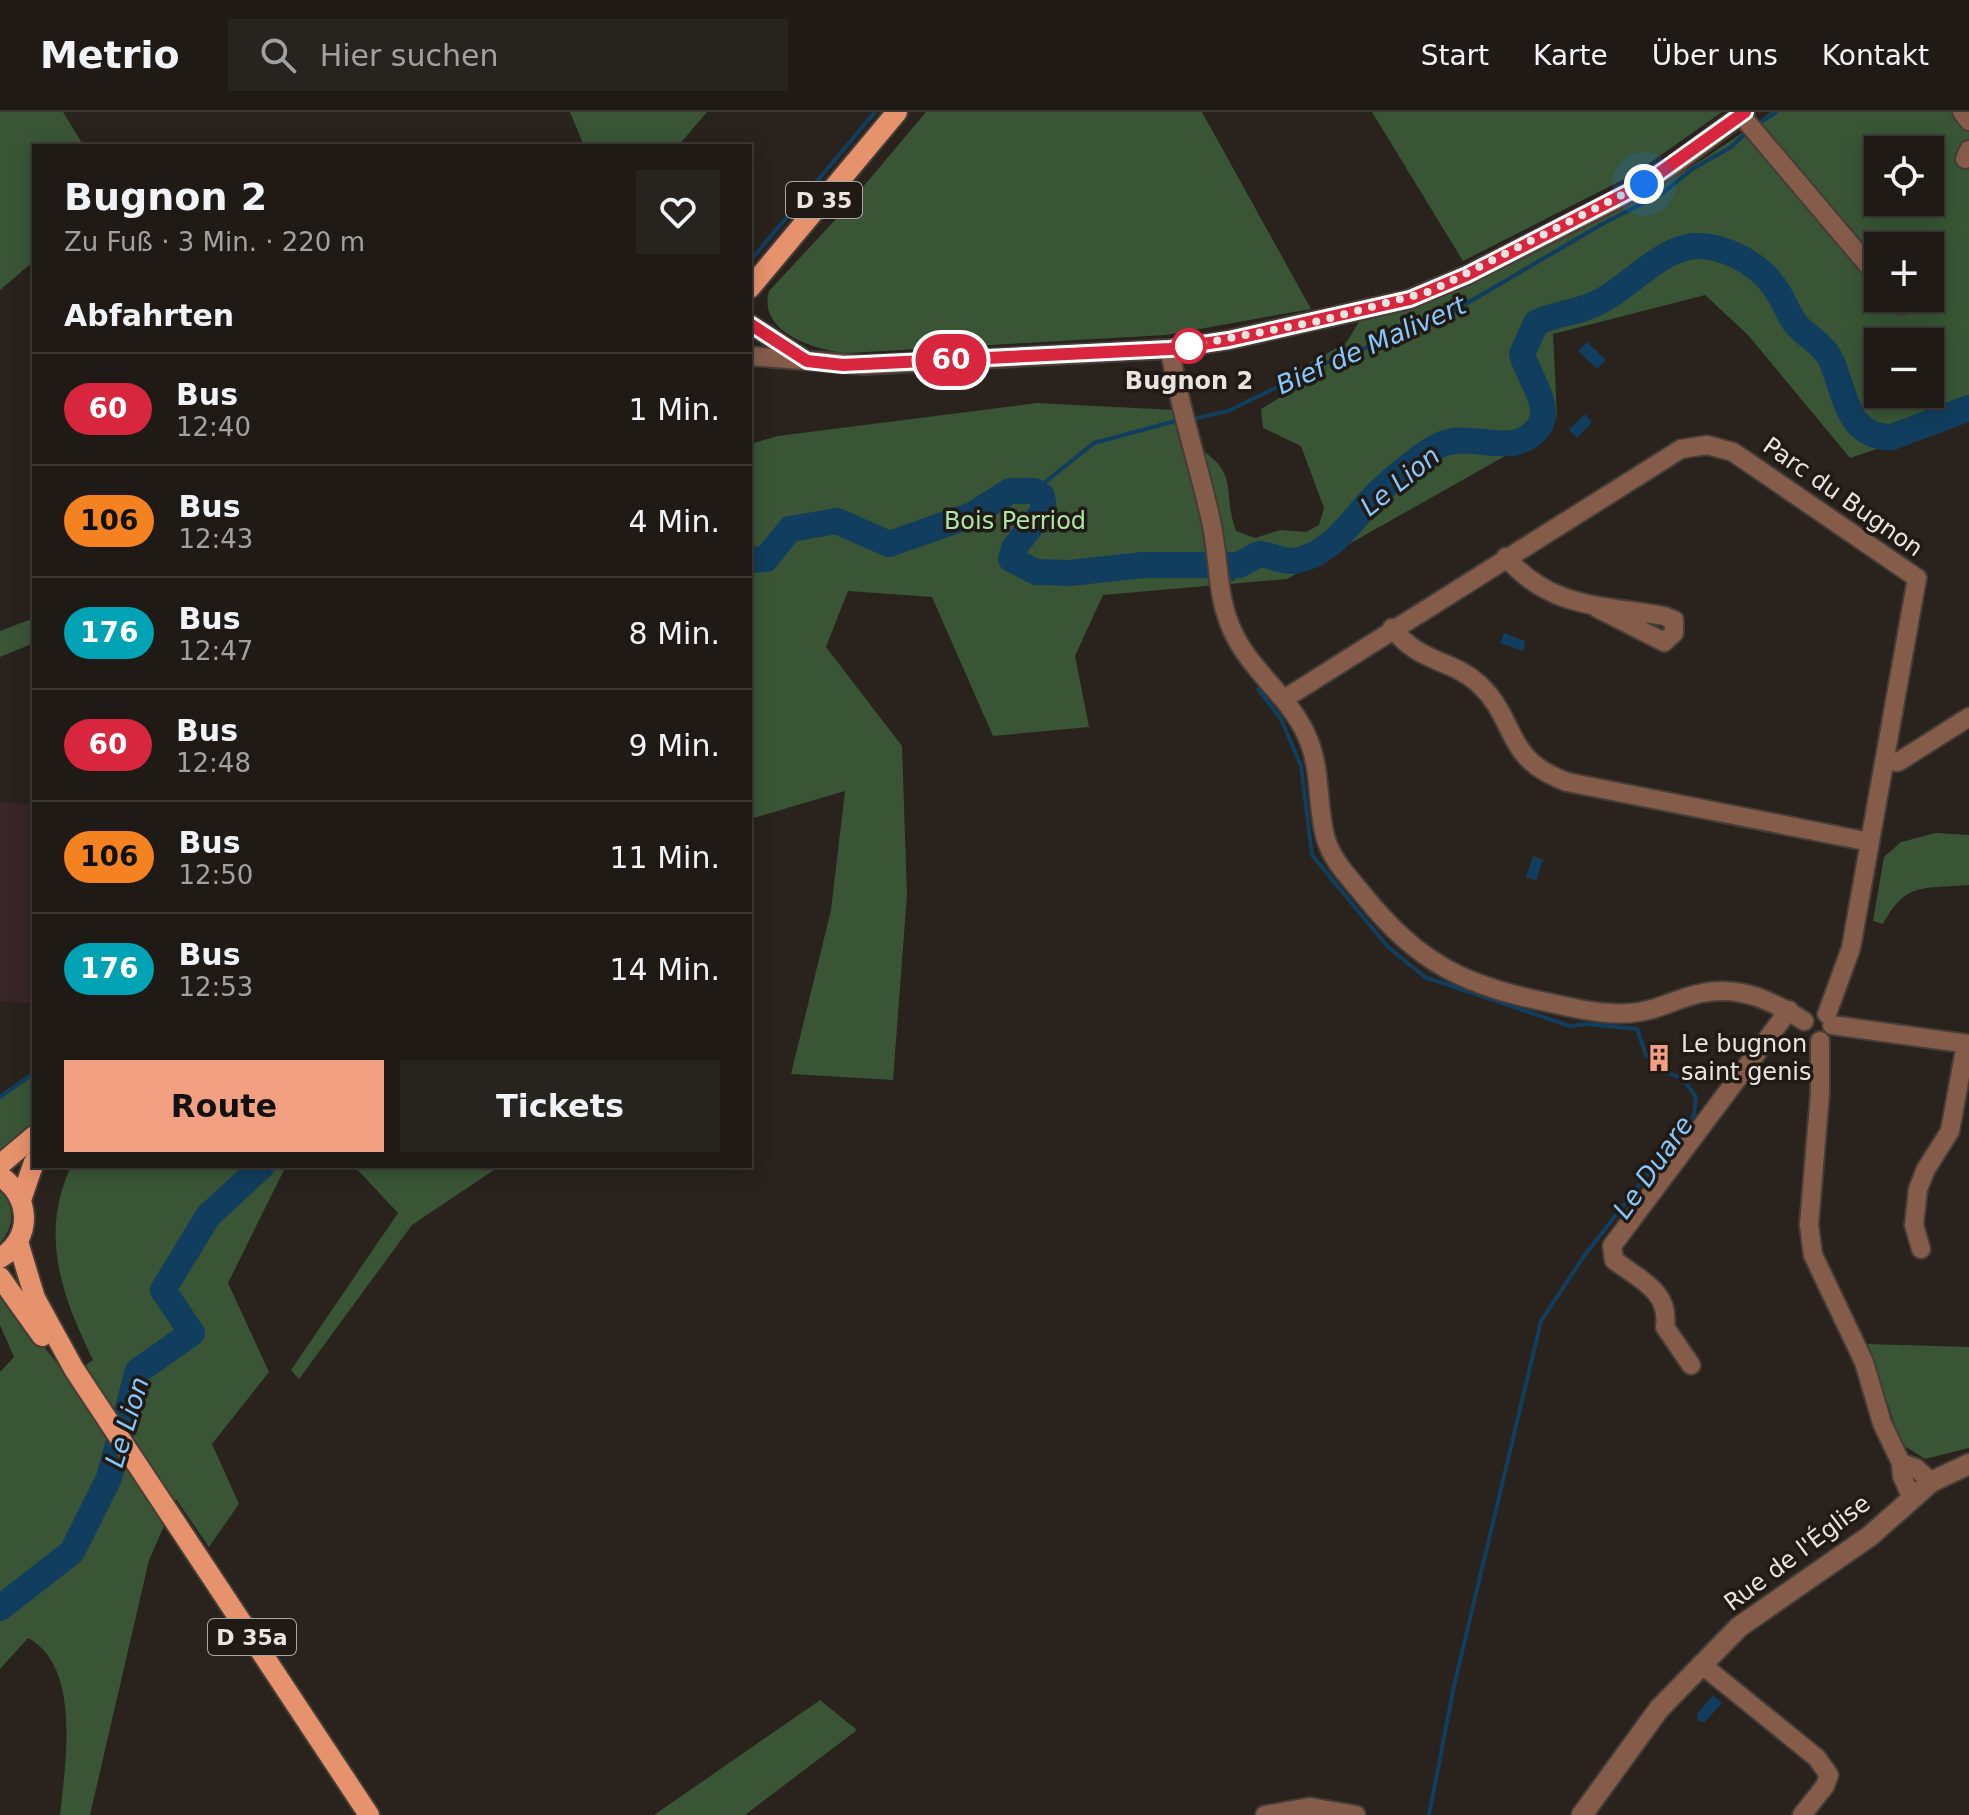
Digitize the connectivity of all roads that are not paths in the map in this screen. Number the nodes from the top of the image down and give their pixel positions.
1 (897, 112) edge
2 (1962, 112) edge
3 (1748, 121) edge
4 (1969, 121) edge
5 (1864, 260) edge
6 (752, 286) edge
7 (752, 325) edge
8 (1170, 349) junction
9 (752, 356) edge
10 (807, 361) junction
11 (1506, 557) junction
12 (1597, 608) dead end
13 (1392, 628) junction
14 (1284, 699) junction
15 (1969, 717) edge
16 (1886, 761) junction
17 (1870, 842) junction
18 (1796, 1016) junction
19 (1830, 1020) junction
20 (1820, 1041) junction
21 (1967, 1044) edge
22 (32, 1138) edge
23 (0, 1165) edge
24 (32, 1168) edge
25 (0, 1176) edge
26 (21, 1200) junction
27 (18, 1242) junction
28 (1921, 1249) dead end
29 (0, 1258) edge
30 (0, 1277) edge
31 (1691, 1365) dead end
32 (74, 1369) junction
33 (1901, 1463) junction
34 (1969, 1464) edge
35 (1931, 1482) junction
36 (1911, 1496) junction
37 (1701, 1664) junction
38 (369, 1815) edge
39 (1265, 1815) edge
40 (1356, 1815) edge
41 (1582, 1815) edge
42 (1802, 1815) edge

1 - 6 main road, D 35
2 - 4 street
3 - 5 street
3 - 8 street
7 - 10 street
8 - 10 street
8 - 14 street
9 - 10 street
11 - 12 street
11 - 13 street, Parc du Bugnon
11 - 16 street, Parc du Bugnon
13 - 14 street, Parc du Bugnon
13 - 17 street
14 - 18 street
15 - 16 street
16 - 17 street, Parc du Bugnon
17 - 19 street, Parc du Bugnon
18 - 19 street
18 - 20 street
18 - 31 street
19 - 20 street, Parc du Bugnon
19 - 21 street
20 - 33 street
21 - 28 street
22 - 23 main road
24 - 26 main road
25 - 26 main road
26 - 27 main road
27 - 29 main road
27 - 32 main road, D 35a
30 - 32 main road, D 35a
32 - 38 main road, D 35a
33 - 35 street
33 - 36 street
34 - 35 street, Rue de l'Église
35 - 36 street, Rue de l'Église
36 - 37 street, Rue de l'Église
37 - 41 street, Rue de l'Église
37 - 42 street
39 - 40 street

